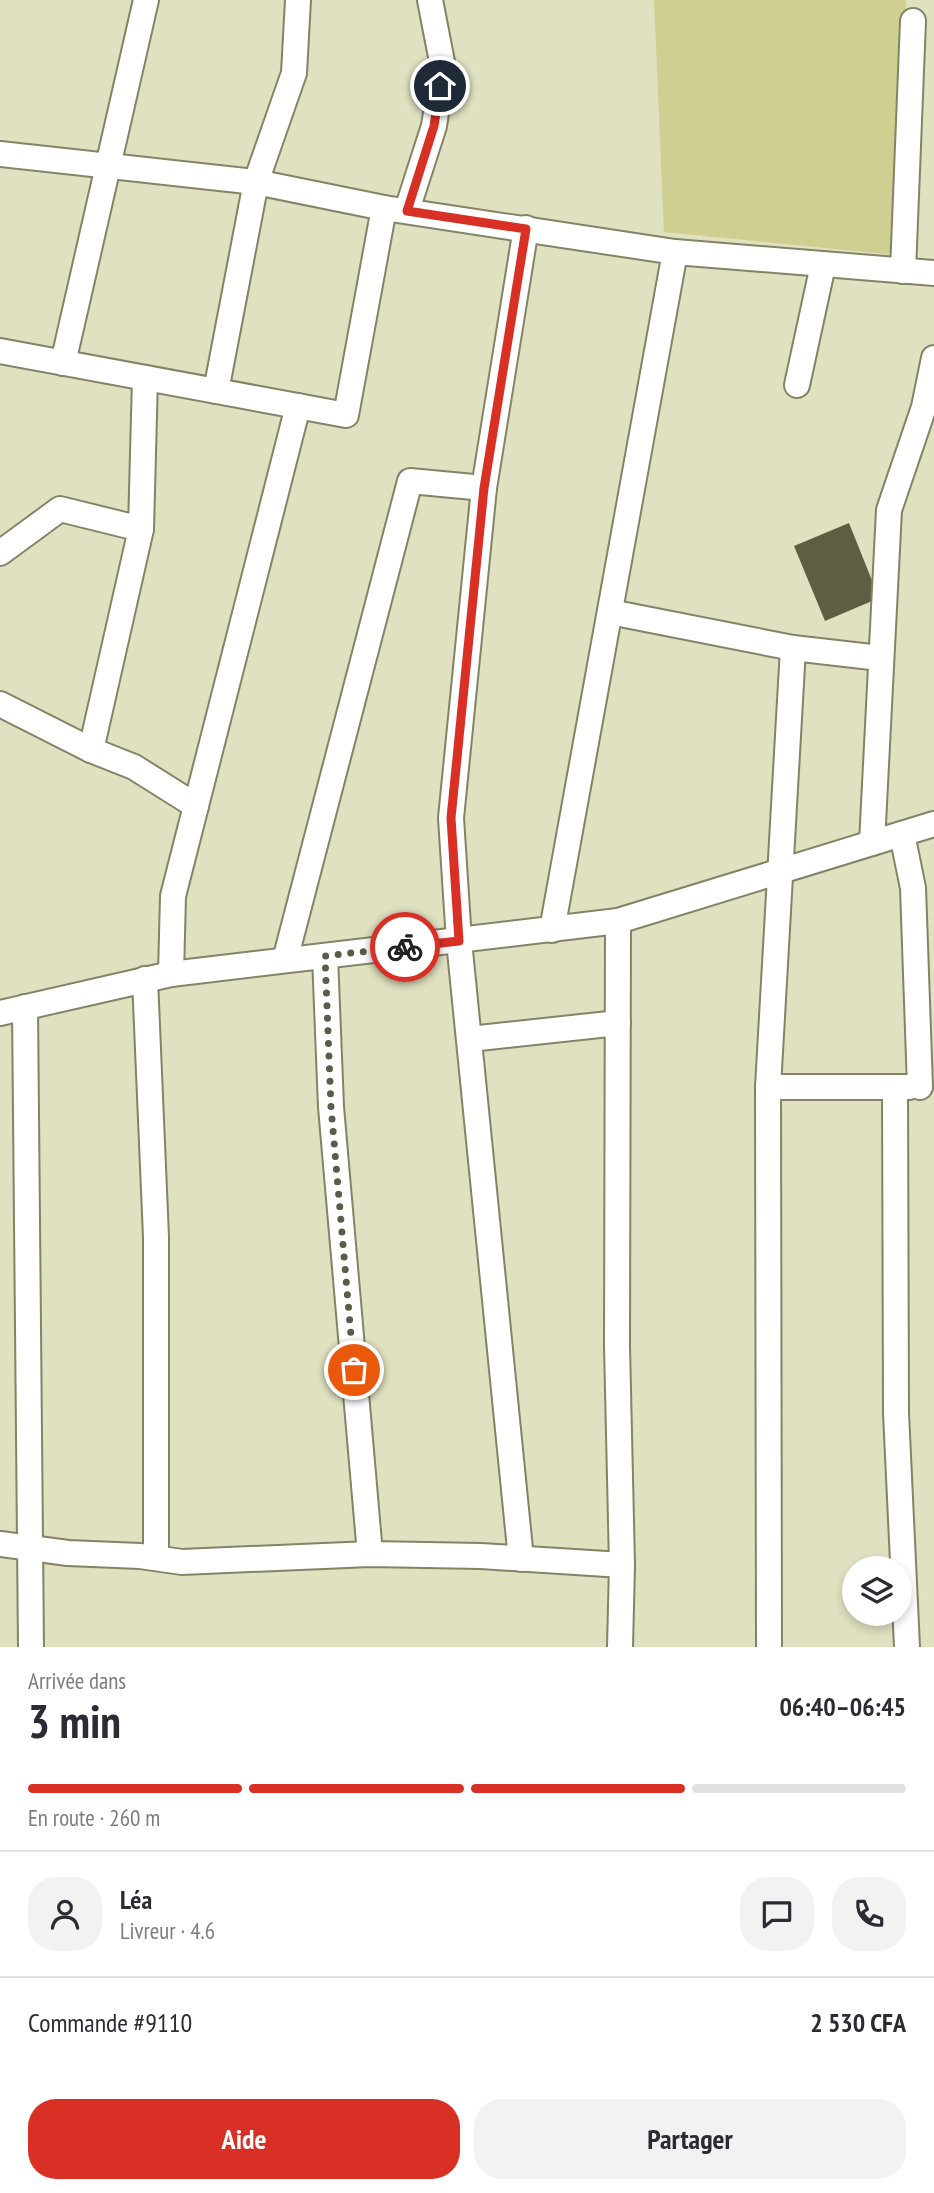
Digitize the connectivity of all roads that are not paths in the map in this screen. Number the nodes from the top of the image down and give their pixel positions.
1 (146, 0) edge
2 (298, 0) edge
3 (430, 0) edge
4 (913, 21) dead end
5 (0, 154) edge
6 (109, 166) junction
7 (256, 182) junction
8 (396, 209) junction
9 (526, 229) junction
10 (676, 251) junction
11 (823, 265) junction
12 (903, 271) junction
13 (934, 273) edge
14 (0, 351) edge
15 (934, 358) edge
16 (63, 363) junction
17 (145, 378) junction
18 (797, 385) dead end
19 (216, 391) junction
20 (298, 406) junction
21 (929, 407) edge
22 (484, 488) junction
23 (141, 529) junction
24 (0, 553) edge
25 (610, 612) junction
26 (793, 648) junction
27 (880, 658) junction
28 (0, 704) edge
29 (91, 750) junction
30 (197, 806) junction
31 (934, 824) edge
32 (902, 834) junction
33 (872, 843) junction
34 (781, 871) junction
35 (618, 921) junction
36 (552, 930) junction
37 (459, 941) junction
38 (325, 956) junction
39 (285, 960) junction
40 (171, 974) junction
41 (145, 979) junction
42 (25, 1007) junction
43 (0, 1013) edge
44 (618, 1023) junction
45 (470, 1039) junction
46 (768, 1087) junction
47 (895, 1087) junction
48 (927, 1088) edge
49 (0, 1544) edge
50 (30, 1548) junction
51 (370, 1554) junction
52 (156, 1557) junction
53 (521, 1559) junction
54 (622, 1565) junction
55 (31, 1647) edge
56 (620, 1647) edge
57 (769, 1647) edge
58 (907, 1647) edge

1 - 6 street
2 - 7 street
3 - 8 street
4 - 12 street
5 - 6 street
6 - 7 street
6 - 16 street
7 - 8 street
7 - 19 street
8 - 9 street
8 - 20 street
9 - 10 street
9 - 22 street
10 - 11 street
10 - 25 street
11 - 12 street
11 - 18 street
12 - 13 street
14 - 16 street
15 - 21 street
16 - 17 street
17 - 19 street
17 - 23 street
19 - 20 street
20 - 30 street
21 - 27 street
22 - 37 street
22 - 39 street
23 - 24 street
23 - 29 street
25 - 26 street
25 - 36 street
26 - 27 street
26 - 34 street
27 - 33 street
28 - 29 street
29 - 30 street
30 - 40 street
31 - 32 street
32 - 33 street
32 - 48 street
33 - 34 street
34 - 35 street
34 - 46 street
35 - 36 street
35 - 44 street
36 - 37 street
37 - 38 street
37 - 45 street
38 - 39 street
38 - 51 street
39 - 40 street
40 - 41 street
41 - 42 street
41 - 52 street
42 - 43 street
42 - 50 street
44 - 45 street
44 - 54 street
45 - 53 street
46 - 47 street
46 - 57 street
47 - 48 street
47 - 58 street
49 - 50 street
50 - 52 street
50 - 55 street
51 - 52 street
51 - 53 street
53 - 54 street
54 - 56 street

